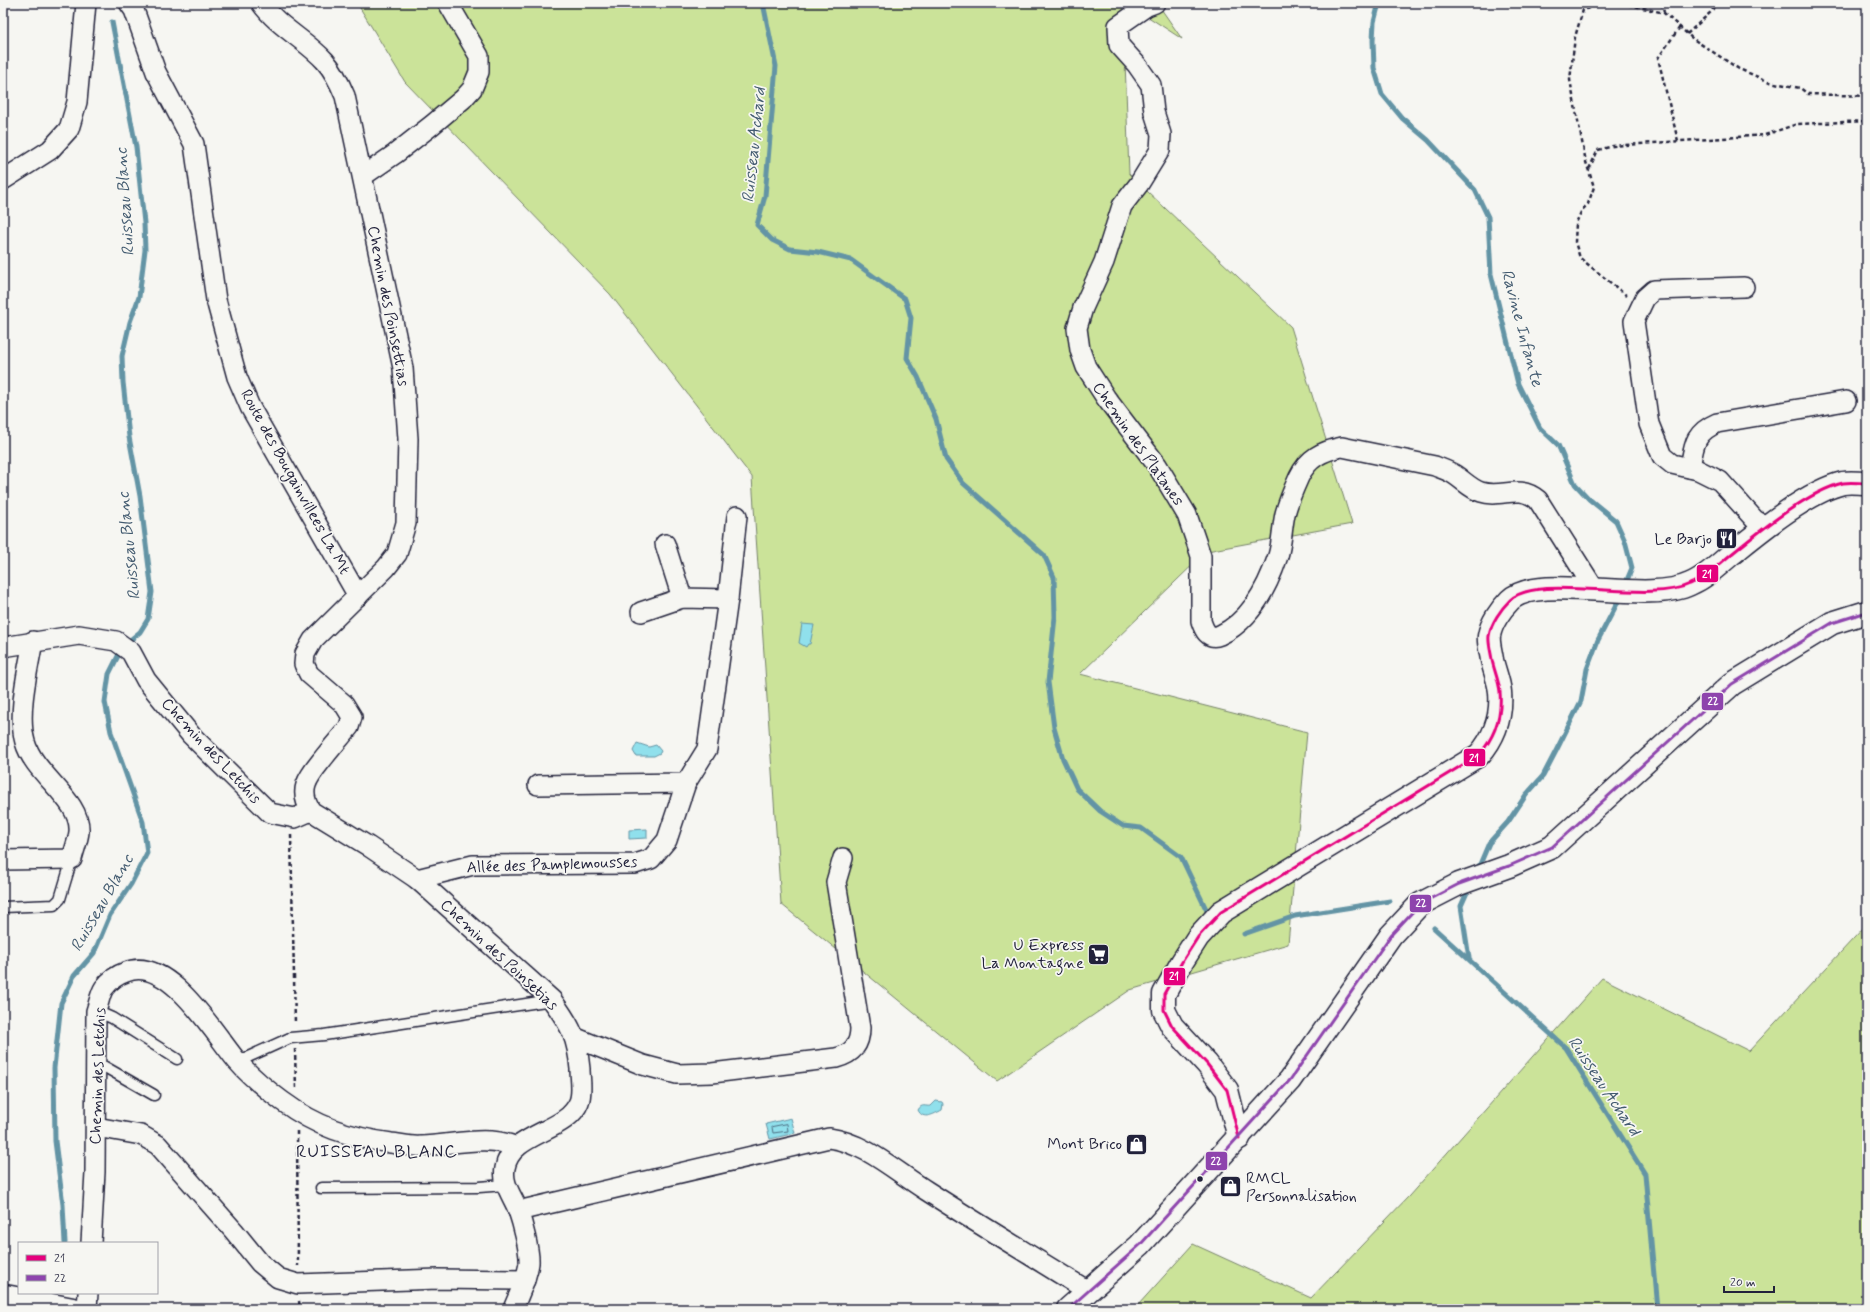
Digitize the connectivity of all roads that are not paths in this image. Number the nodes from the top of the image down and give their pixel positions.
1 (86, 3) edge
2 (129, 3) edge
3 (261, 3) edge
4 (448, 3) edge
5 (1155, 3) edge
6 (362, 176) junction
7 (3, 180) edge
8 (1744, 287) dead end
9 (1846, 401) dead end
10 (1690, 468) junction
11 (1867, 483) edge
12 (737, 516) dead end
13 (1767, 527) junction
14 (665, 544) dead end
15 (1595, 590) junction
16 (358, 596) junction
17 (682, 598) junction
18 (728, 599) junction
19 (641, 612) dead end
20 (1867, 612) edge
21 (33, 641) junction
22 (3, 647) edge
23 (686, 783) junction
24 (538, 785) dead end
25 (311, 811) junction
26 (843, 858) dead end
27 (72, 859) junction
28 (3, 860) edge
29 (417, 879) junction
30 (3, 907) edge
31 (552, 1000) junction
32 (96, 1010) junction
33 (574, 1037) junction
34 (177, 1059) dead end
35 (237, 1062) junction
36 (96, 1066) junction
37 (154, 1096) dead end
38 (96, 1127) junction
39 (1239, 1138) junction
40 (517, 1147) junction
41 (505, 1185) junction
42 (321, 1188) dead end
43 (518, 1211) junction
44 (91, 1242) edge
45 (525, 1280) junction
46 (1088, 1291) junction
47 (3, 1294) edge
48 (88, 1294) edge
49 (81, 1309) edge
50 (87, 1309) edge
51 (513, 1309) edge
52 (1068, 1309) edge

1 - 7 street
2 - 16 street, Route des Bougainvillees La Mt
3 - 6 street, Chemin des Poinsettias
4 - 6 street
5 - 15 street, Chemin des Platanes
6 - 16 street, Chemin des Poinsettias
8 - 10 street
9 - 10 street
10 - 13 street
11 - 13 street
12 - 18 street, Allée des Pamplemousses
13 - 15 street
14 - 17 street
15 - 39 street
16 - 25 street, Chemin des Poinsettias
17 - 18 street
17 - 19 street
18 - 23 street, Allée des Pamplemousses
20 - 39 street
21 - 22 street, Chemin des Letchis
21 - 25 street, Chemin des Letchis
21 - 27 street
23 - 24 street
23 - 29 street, Allée des Pamplemousses
25 - 29 street, Chemin des Poinsetias
26 - 33 street
27 - 28 street
27 - 30 lane
29 - 31 street, Chemin des Poinsetias
31 - 33 street, Chemin des Poinsetias
31 - 35 lane
32 - 34 lane
32 - 35 street, Chemin des Letchis
32 - 36 street, Chemin des Letchis
33 - 40 street, Chemin des Poinsetias
35 - 40 street, Chemin des Letchis
36 - 37 lane
36 - 38 street, Chemin des Letchis
38 - 44 street, Chemin des Letchis
38 - 45 street
39 - 46 street
40 - 41 street, Chemin des Poinsetias
41 - 42 lane
41 - 43 street, Chemin des Poinsetias
43 - 45 street, Chemin des Poinsetias
43 - 46 street
45 - 51 street, Chemin des Poinsetias
46 - 52 street
47 - 49 street
48 - 50 street

